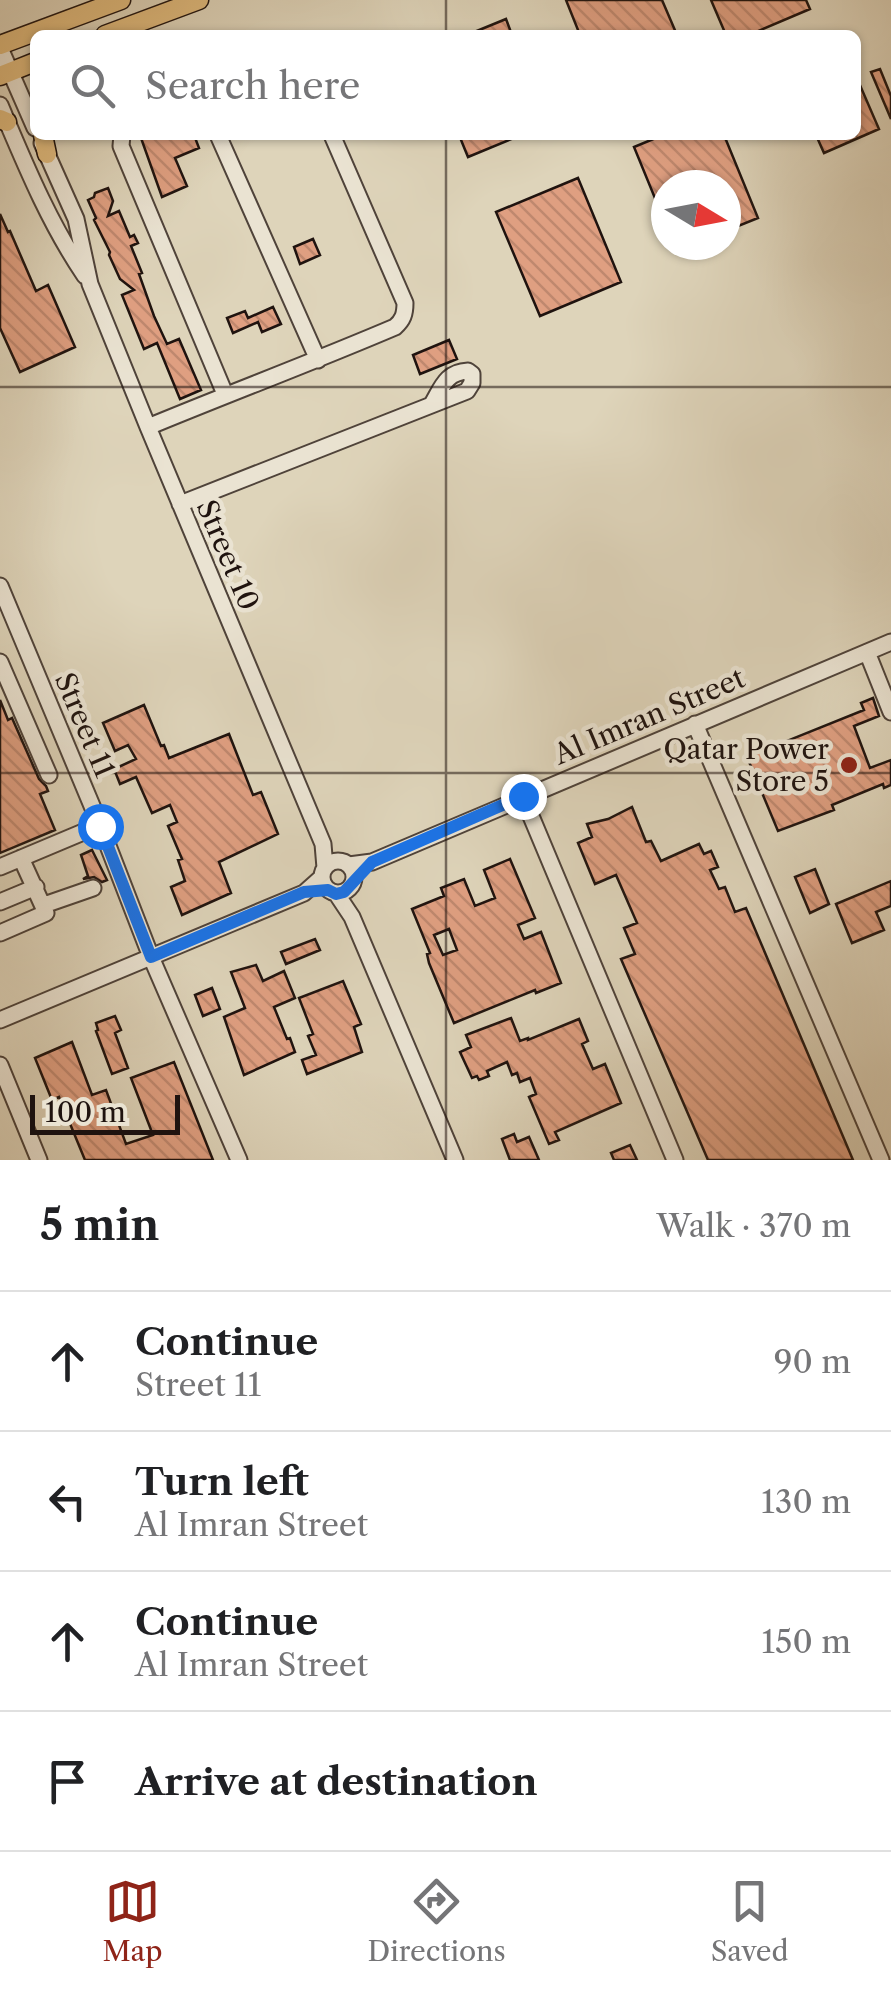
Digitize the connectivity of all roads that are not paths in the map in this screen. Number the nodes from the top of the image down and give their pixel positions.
1 (121, 0) edge
2 (199, 0) edge
3 (42, 30) edge
4 (118, 30) edge
5 (30, 35) edge
6 (0, 46) edge
7 (30, 64) edge
8 (5, 74) edge
9 (2, 115) edge
10 (30, 117) edge
11 (41, 140) edge
12 (122, 140) edge
13 (220, 140) edge
14 (334, 140) edge
15 (46, 154) joint
16 (90, 284) junction
17 (318, 360) junction
18 (225, 394) junction
19 (432, 404) dead end
20 (148, 427) junction
21 (180, 504) junction
22 (0, 586) edge
23 (891, 642) edge
24 (866, 652) junction
25 (0, 662) edge
26 (891, 712) edge
27 (695, 724) junction
28 (48, 774) dead end
29 (523, 796) junction
30 (100, 826) junction
31 (21, 858) junction
32 (0, 866) edge
33 (338, 878) junction
34 (36, 887) junction
35 (93, 888) dead end
36 (0, 902) edge
37 (44, 905) junction
38 (0, 933) edge
39 (151, 957) junction
40 (0, 1020) edge
41 (0, 1065) edge
42 (39, 1160) edge
43 (239, 1160) edge
44 (455, 1160) edge
45 (675, 1160) edge
46 (881, 1160) edge

1 - 3 main road
2 - 4 main road
5 - 6 main road
6 - 8 street
7 - 8 main road
8 - 10 street
9 - 16 street, Street 10
11 - 15 main road
12 - 18 street
13 - 17 street
14 - 17 street
15 - 16 street, Street 10
16 - 20 street, Street 10
17 - 18 street
18 - 20 street
19 - 21 street
20 - 21 street, Street 10
21 - 33 street, Street 10
22 - 30 street, Street 11
23 - 24 street, Al Imran Street
24 - 26 street
24 - 27 street, Al Imran Street
25 - 28 street
27 - 29 street, Al Imran Street
27 - 46 street
29 - 33 street, Al Imran Street
29 - 45 street
30 - 31 street
30 - 39 street, Street 11
31 - 32 street
31 - 34 street
33 - 39 street
33 - 44 street
34 - 36 street
34 - 37 street
35 - 37 street
37 - 38 street
39 - 40 street
39 - 43 street, Street 11
41 - 42 street

